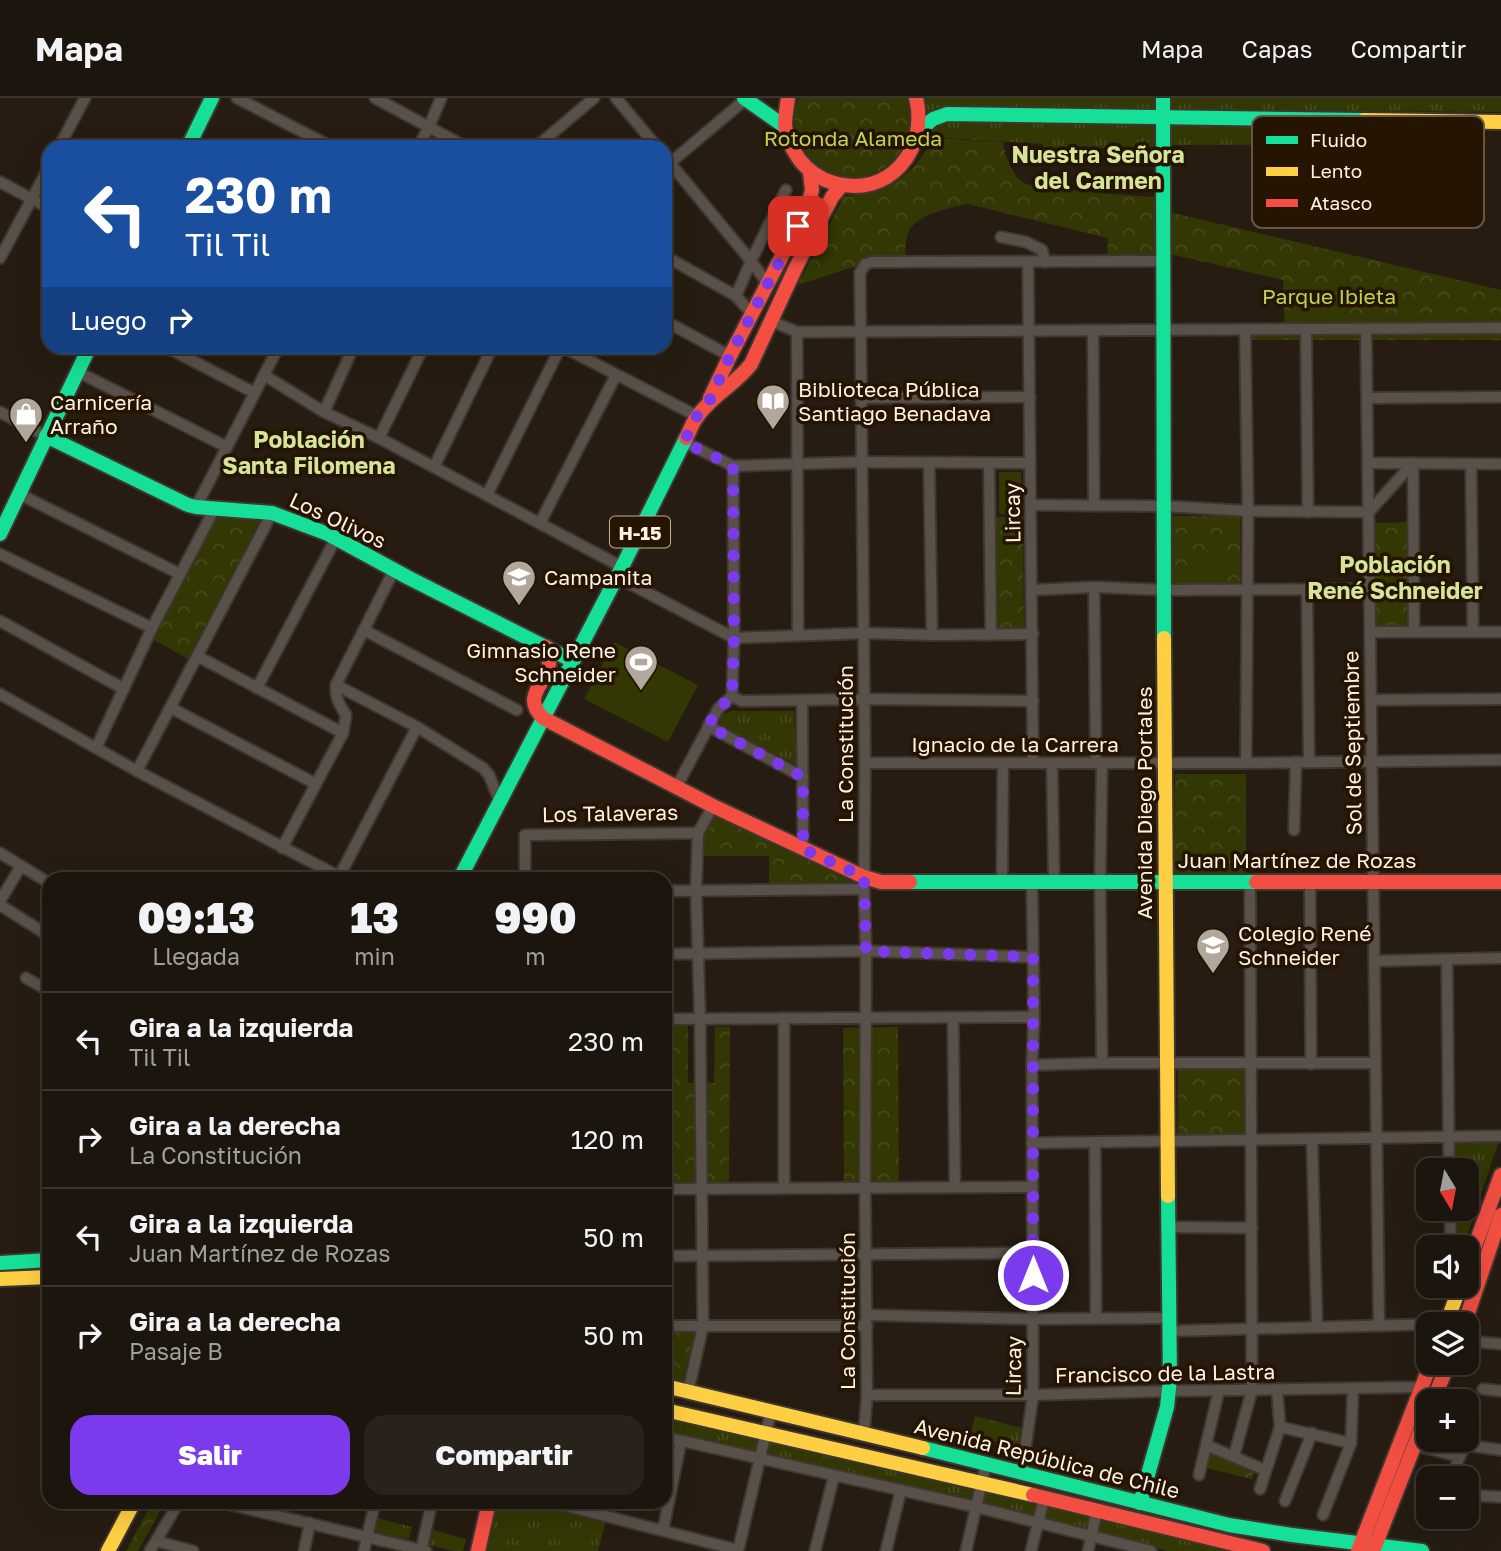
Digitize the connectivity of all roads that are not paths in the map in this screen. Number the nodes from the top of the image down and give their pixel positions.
1 (85, 98) edge
2 (212, 98) edge
3 (237, 98) edge
4 (375, 98) edge
5 (441, 98) edge
6 (594, 98) edge
7 (616, 98) edge
8 (788, 98) edge
9 (916, 98) edge
10 (1163, 98) edge
11 (745, 99) edge
12 (1163, 117) junction
13 (1252, 118) edge
14 (784, 126) junction
15 (429, 127) junction
16 (919, 131) junction
17 (63, 140) edge
18 (191, 140) edge
19 (318, 140) edge
20 (422, 140) edge
21 (453, 140) edge
22 (544, 140) edge
23 (651, 140) edge
24 (672, 157) edge
25 (672, 165) edge
26 (810, 173) junction
27 (42, 180) edge
28 (0, 182) edge
29 (841, 186) junction
30 (786, 190) dead end
31 (32, 199) junction
32 (42, 204) edge
33 (1001, 237) dead end
34 (0, 258) edge
35 (672, 260) edge
36 (751, 261) junction
37 (1163, 261) junction
38 (1028, 262) junction
39 (1045, 262) junction
40 (768, 284) junction
41 (736, 296) junction
42 (752, 314) junction
43 (771, 321) junction
44 (672, 325) edge
45 (1501, 328) edge
46 (1306, 329) junction
47 (1366, 329) junction
48 (1245, 330) junction
49 (862, 331) junction
50 (1029, 331) junction
51 (1093, 331) junction
52 (1163, 331) junction
53 (797, 332) junction
54 (86, 354) edge
55 (179, 354) edge
56 (275, 354) edge
57 (350, 354) edge
58 (420, 354) edge
59 (488, 354) edge
60 (557, 354) edge
61 (576, 354) edge
62 (730, 356) junction
63 (78, 372) junction
64 (264, 375) junction
65 (616, 375) junction
66 (255, 393) junction
67 (1030, 397) junction
68 (1501, 397) edge
69 (861, 398) junction
70 (1367, 398) junction
71 (708, 404) junction
72 (0, 412) edge
73 (324, 412) junction
74 (697, 416) junction
75 (47, 436) junction
76 (379, 438) junction
77 (684, 442) junction
78 (227, 447) junction
79 (862, 462) junction
80 (929, 463) junction
81 (989, 463) junction
82 (1030, 463) junction
83 (1368, 463) junction
84 (1413, 463) junction
85 (1471, 464) junction
86 (1501, 464) edge
87 (797, 465) junction
88 (733, 466) junction
89 (434, 467) junction
90 (19, 494) junction
91 (486, 495) junction
92 (1031, 505) junction
93 (1094, 506) junction
94 (1164, 506) junction
95 (196, 507) junction
96 (215, 508) junction
97 (1248, 511) junction
98 (1308, 512) junction
99 (1368, 512) junction
100 (272, 513) junction
101 (540, 523) junction
102 (0, 534) edge
103 (336, 538) junction
104 (0, 554) edge
105 (394, 570) junction
106 (620, 572) junction
107 (180, 574) junction
108 (1094, 587) junction
109 (1248, 589) junction
110 (1307, 589) junction
111 (1370, 589) junction
112 (1032, 590) junction
113 (1164, 590) junction
114 (0, 621) edge
115 (152, 628) junction
116 (364, 630) junction
117 (1370, 632) junction
118 (1414, 632) junction
119 (1473, 632) junction
120 (1501, 632) edge
121 (864, 633) junction
122 (1032, 634) junction
123 (798, 635) junction
124 (932, 635) junction
125 (990, 635) junction
126 (734, 638) junction
127 (546, 647) junction
128 (197, 656) junction
129 (573, 662) junction
130 (337, 685) junction
131 (257, 688) junction
132 (124, 689) junction
133 (0, 694) edge
134 (732, 696) junction
135 (864, 699) junction
136 (1501, 699) edge
137 (1371, 700) junction
138 (802, 701) junction
139 (1033, 701) junction
140 (171, 708) junction
141 (517, 710) dead end
142 (543, 718) junction
143 (708, 726) junction
144 (417, 727) junction
145 (342, 733) junction
146 (96, 748) junction
147 (1501, 760) edge
148 (1371, 761) junction
149 (1296, 762) junction
150 (1309, 762) junction
151 (865, 763) junction
152 (1033, 763) junction
153 (1099, 763) junction
154 (1164, 763) junction
155 (1246, 763) junction
156 (1003, 764) junction
157 (1052, 764) junction
158 (137, 771) junction
159 (803, 777) junction
160 (316, 784) junction
161 (677, 786) junction
162 (500, 802) junction
163 (713, 806) junction
164 (1294, 830) dead end
165 (698, 833) junction
166 (282, 848) junction
167 (803, 849) junction
168 (0, 853) edge
169 (21, 866) junction
170 (328, 872) edge
171 (343, 872) edge
172 (463, 872) edge
173 (525, 872) edge
174 (42, 879) edge
175 (1165, 881) junction
176 (1310, 881) junction
177 (1002, 882) junction
178 (1032, 882) junction
179 (1054, 882) junction
180 (1100, 882) junction
181 (1250, 882) junction
182 (1373, 882) junction
183 (1501, 882) edge
184 (864, 883) junction
185 (696, 890) junction
186 (672, 891) edge
187 (0, 903) edge
188 (42, 931) edge
189 (866, 951) junction
190 (672, 954) edge
191 (699, 954) junction
192 (1033, 957) junction
193 (1501, 958) edge
194 (1447, 960) junction
195 (1374, 961) junction
196 (26, 978) dead end
197 (42, 987) edge
198 (1034, 1017) junction
199 (784, 1018) junction
200 (866, 1018) junction
201 (953, 1018) junction
202 (672, 1019) edge
203 (700, 1019) junction
204 (1102, 1063) junction
205 (1375, 1063) junction
206 (1167, 1064) junction
207 (1250, 1064) junction
208 (1311, 1064) junction
209 (1032, 1065) junction
210 (1501, 1136) edge
211 (1448, 1137) junction
212 (1376, 1138) junction
213 (1312, 1139) junction
214 (1252, 1140) junction
215 (1168, 1141) junction
216 (1095, 1142) junction
217 (1032, 1143) junction
218 (1449, 1158) edge
219 (1501, 1175) edge
220 (1032, 1186) junction
221 (955, 1187) junction
222 (784, 1188) junction
223 (865, 1188) junction
224 (672, 1189) edge
225 (702, 1189) junction
226 (1501, 1215) edge
227 (1169, 1227) junction
228 (1252, 1228) junction
229 (1479, 1235) edge
230 (1032, 1253) junction
231 (866, 1255) junction
232 (672, 1256) edge
233 (702, 1256) junction
234 (42, 1260) edge
235 (0, 1263) edge
236 (42, 1277) edge
237 (0, 1279) edge
238 (1468, 1312) edge
239 (1096, 1318) junction
240 (1033, 1319) junction
241 (867, 1321) junction
242 (1416, 1324) edge
243 (1170, 1325) junction
244 (1379, 1325) junction
245 (672, 1326) edge
246 (703, 1326) junction
247 (1317, 1327) junction
248 (1251, 1329) junction
249 (1479, 1341) edge
250 (1501, 1344) edge
251 (1428, 1375) edge
252 (1423, 1387) junction
253 (672, 1388) edge
254 (1353, 1388) junction
255 (1483, 1389) dead end
256 (1219, 1390) junction
257 (1252, 1390) junction
258 (1277, 1390) junction
259 (1170, 1391) junction
260 (1501, 1391) edge
261 (688, 1392) junction
262 (867, 1395) junction
263 (1033, 1395) junction
264 (771, 1411) junction
265 (672, 1412) edge
266 (1280, 1427) junction
267 (864, 1433) junction
268 (1312, 1433) junction
269 (767, 1434) junction
270 (672, 1439) edge
271 (1416, 1440) edge
272 (681, 1441) junction
273 (1351, 1443) junction
274 (1206, 1445) junction
275 (1414, 1445) junction
276 (1501, 1450) edge
277 (1234, 1456) junction
278 (1460, 1457) junction
279 (761, 1459) junction
280 (986, 1464) junction
281 (1456, 1466) edge
282 (1265, 1470) junction
283 (1022, 1472) junction
284 (1199, 1475) dead end
285 (834, 1476) junction
286 (981, 1484) junction
287 (672, 1486) edge
288 (1260, 1489) dead end
289 (901, 1490) junction
290 (1479, 1496) edge
291 (1501, 1497) edge
292 (1044, 1499) junction
293 (1286, 1501) dead end
294 (1140, 1503) junction
295 (976, 1507) junction
296 (130, 1509) edge
297 (175, 1509) edge
298 (249, 1509) edge
299 (373, 1509) edge
300 (431, 1509) edge
301 (487, 1509) edge
302 (580, 1509) edge
303 (602, 1509) edge
304 (667, 1509) edge
305 (1097, 1510) junction
306 (601, 1514) junction
307 (1323, 1514) dead end
308 (310, 1523) junction
309 (1038, 1524) junction
310 (663, 1530) junction
311 (367, 1537) junction
312 (1091, 1537) junction
313 (153, 1546) edge
314 (1367, 1548) edge
315 (738, 1550) edge
316 (1143, 1550) edge
317 (1253, 1550) edge
318 (108, 1551) edge
319 (193, 1551) edge
320 (304, 1551) edge
321 (364, 1551) edge
322 (423, 1551) edge
323 (478, 1551) edge
324 (815, 1551) edge
325 (886, 1551) edge
326 (966, 1551) edge
327 (1031, 1551) edge
328 (1088, 1551) edge
329 (1422, 1551) edge

1 - 17 street
2 - 18 main road
3 - 19 street
4 - 15 street
5 - 15 street
6 - 22 street
7 - 23 street
8 - 14 main road
9 - 16 main road
10 - 12 main road, Avenida Diego Portales
11 - 14 main road
11 - 24 street
12 - 13 main road
12 - 16 main road
12 - 37 main road, Avenida Diego Portales
14 - 26 main road
15 - 20 street
15 - 21 street
16 - 29 main road
25 - 36 street
26 - 29 main road
26 - 40 main road, H-15
27 - 31 street
28 - 31 street
29 - 43 main road, H-15
30 - 36 street
31 - 32 street
31 - 34 street
33 - 39 street
35 - 41 street
36 - 40 street
36 - 41 street
37 - 39 street
37 - 52 main road, Avenida Diego Portales
38 - 39 street
38 - 49 street, La Constitución
38 - 50 street, Lircay
40 - 42 main road, H-15
41 - 42 street
42 - 62 main road, H-15
43 - 53 street
43 - 71 main road, H-15
44 - 62 street
45 - 47 street
46 - 47 street
46 - 48 street
46 - 98 street
47 - 70 street, Sol de Septiembre
48 - 52 street
48 - 97 street
49 - 50 street
49 - 53 street
49 - 69 street, La Constitución
50 - 51 street
50 - 67 street, Lircay
51 - 52 street
51 - 93 street
52 - 94 main road, Avenida Diego Portales
53 - 87 street
54 - 63 main road
55 - 66 street
56 - 64 street
57 - 73 street
58 - 76 street
59 - 89 street
60 - 91 street
61 - 65 street
62 - 71 main road, H-15
63 - 75 main road
63 - 78 street
64 - 66 street
64 - 73 street
65 - 74 street
65 - 101 street
66 - 78 street
67 - 69 street
67 - 82 street, Lircay
68 - 70 street
69 - 79 street, La Constitución
70 - 83 street, Sol de Septiembre
71 - 74 main road, H-15
72 - 75 street, Los Olivos
73 - 76 street
74 - 77 main road, H-15
75 - 90 main road
75 - 95 main road, Los Olivos
76 - 89 street
77 - 88 street
77 - 106 main road, H-15
78 - 95 street
79 - 80 street
79 - 87 street
79 - 121 street, La Constitución
80 - 81 street
80 - 124 street
81 - 82 street
81 - 125 street
82 - 92 street, Lircay
83 - 84 street
83 - 99 street, Sol de Septiembre
84 - 85 street
84 - 99 street
84 - 118 street
85 - 86 street
85 - 119 street
87 - 88 street
87 - 123 street
88 - 126 street
89 - 91 street
90 - 102 main road
90 - 107 street
91 - 101 street
92 - 93 street
92 - 112 street, Lircay
93 - 94 street
94 - 97 street
94 - 113 main road, Avenida Diego Portales
95 - 96 main road, Los Olivos
96 - 100 main road, Los Olivos
96 - 107 street
97 - 98 street
97 - 109 street
98 - 99 street
99 - 111 street, Sol de Septiembre
100 - 103 main road, Los Olivos
100 - 128 street
101 - 106 street
103 - 105 main road, Los Olivos
103 - 131 street
104 - 115 street
105 - 116 street
105 - 127 main road, Los Olivos
106 - 126 street
106 - 129 main road, H-15
107 - 115 street
108 - 112 street
108 - 113 street
108 - 153 street
109 - 110 street
109 - 113 street
109 - 155 street
110 - 111 street
110 - 150 street
111 - 117 street, Sol de Septiembre
112 - 122 street, Lircay
113 - 154 main road, Avenida Diego Portales
114 - 132 street
115 - 132 street
116 - 130 street
116 - 141 street
117 - 118 street
117 - 137 street, Sol de Septiembre
118 - 119 street
119 - 120 street
121 - 123 street
121 - 124 street
121 - 135 street, La Constitución
122 - 125 street
122 - 139 street, Lircay
123 - 126 street
124 - 125 street
126 - 134 street
127 - 129 main road, Los Olivos
127 - 142 main road
128 - 131 street
128 - 140 street
129 - 142 main road, H-15
130 - 144 street
130 - 145 street
131 - 145 street
132 - 146 street
133 - 146 street
134 - 138 street
134 - 143 street
135 - 138 street
135 - 139 street
135 - 151 street, La Constitución
136 - 137 street
137 - 148 street, Sol de Septiembre
138 - 159 street
139 - 152 street, Lircay
140 - 158 street
140 - 160 street
142 - 161 main road, Juan Martínez de Rozas
142 - 162 main road, H-15
143 - 159 street
143 - 161 street
144 - 162 street
144 - 171 street
145 - 160 street
146 - 158 street
147 - 148 street, Ignacio de la Carrera
148 - 150 street, Ignacio de la Carrera
148 - 182 street, Sol de Septiembre
149 - 150 street, Ignacio de la Carrera
149 - 155 street, Ignacio de la Carrera
149 - 164 street
151 - 156 street, Ignacio de la Carrera
151 - 184 street, La Constitución
152 - 156 street, Ignacio de la Carrera
152 - 157 street, Ignacio de la Carrera
153 - 154 street, Ignacio de la Carrera
153 - 157 street, Ignacio de la Carrera
153 - 180 street
154 - 155 street, Ignacio de la Carrera
154 - 175 main road, Avenida Diego Portales
156 - 177 street
157 - 179 street
158 - 166 street
159 - 167 street
160 - 166 street
161 - 163 main road, Juan Martínez de Rozas
162 - 172 main road, H-15
163 - 165 street
163 - 167 main road, Juan Martínez de Rozas
165 - 173 street, Los Talaveras
165 - 185 street
166 - 170 street
167 - 184 main road, Juan Martínez de Rozas
168 - 169 street
169 - 174 street
169 - 187 street
175 - 180 main road, Juan Martínez de Rozas
175 - 181 main road, Juan Martínez de Rozas
175 - 206 main road, Avenida Diego Portales
176 - 181 main road, Juan Martínez de Rozas
176 - 182 main road, Juan Martínez de Rozas
176 - 208 street
177 - 178 main road, Juan Martínez de Rozas
177 - 184 main road, Juan Martínez de Rozas
178 - 179 main road, Juan Martínez de Rozas
178 - 192 street, Lircay
179 - 180 main road, Juan Martínez de Rozas
180 - 204 street
181 - 207 street
182 - 183 main road, Juan Martínez de Rozas
182 - 195 street, Sol de Septiembre
184 - 185 street
184 - 189 street, La Constitución
185 - 186 street
185 - 191 street
187 - 188 street
189 - 191 street
189 - 192 street
189 - 200 street, La Constitución
190 - 191 street
191 - 203 street
192 - 198 street, Lircay
193 - 194 street
194 - 195 street
194 - 211 street
195 - 205 street, Sol de Septiembre
196 - 197 street
198 - 201 street
198 - 209 street, Lircay
199 - 200 street
199 - 203 street
199 - 222 street
200 - 201 street
200 - 223 street, La Constitución
201 - 221 street
202 - 203 street
203 - 225 street
204 - 206 street
204 - 209 street
205 - 208 street
205 - 212 street, Sol de Septiembre
206 - 207 street
206 - 215 main road, Avenida Diego Portales
207 - 208 street
207 - 214 street
209 - 217 street, Lircay
210 - 211 street
211 - 212 street
211 - 218 street
212 - 213 street
212 - 244 street, Sol de Septiembre
213 - 214 street
213 - 247 street
214 - 215 street
214 - 228 street
215 - 216 street
215 - 227 main road, Avenida Diego Portales
216 - 217 street
216 - 239 street
217 - 220 street, Lircay
219 - 229 main road
220 - 221 street
220 - 230 street, Lircay
221 - 223 street
222 - 223 street
222 - 225 street
223 - 231 street, La Constitución
224 - 225 street
225 - 233 street
226 - 238 main road
227 - 228 street
227 - 243 main road, Avenida Diego Portales
228 - 248 street
230 - 231 street
230 - 240 street, Lircay
231 - 233 street
231 - 241 street, La Constitución
232 - 233 street
233 - 246 street
234 - 235 main road
236 - 237 main road
239 - 240 street
239 - 243 street
240 - 241 street
240 - 263 street, Lircay
241 - 246 street
241 - 262 street, La Constitución
242 - 244 street
243 - 248 street
243 - 259 main road, Avenida Diego Portales
244 - 247 street
245 - 246 street
246 - 261 street
247 - 248 street
248 - 257 street
249 - 250 street
251 - 252 main road
252 - 254 street, Francisco de la Lastra
252 - 314 main road
253 - 261 main road, Avenida República de Chile
254 - 258 street, Francisco de la Lastra
254 - 273 street
255 - 260 street
256 - 257 street, Francisco de la Lastra
256 - 259 street, Francisco de la Lastra
256 - 274 street
257 - 258 street, Francisco de la Lastra
257 - 277 street
258 - 266 street
259 - 263 street, Francisco de la Lastra
259 - 294 main road, Avenida Diego Portales
261 - 264 main road, Avenida República de Chile
262 - 263 street, Francisco de la Lastra
262 - 267 street, La Constitución
263 - 283 street, Lircay
264 - 267 main road, Avenida República de Chile
264 - 269 street
265 - 269 main road, Avenida República de Chile
266 - 268 street
266 - 282 street
267 - 280 main road, Avenida República de Chile
268 - 273 street
268 - 293 street
269 - 279 street
269 - 286 main road, Avenida República de Chile
270 - 272 street
271 - 275 main road
272 - 279 street
272 - 287 street
273 - 307 street
274 - 277 street
274 - 284 street
275 - 278 street
275 - 314 main road
276 - 278 street
277 - 282 street
278 - 281 street
279 - 285 street
279 - 315 street
280 - 283 main road, Avenida República de Chile
280 - 286 street
282 - 288 street
283 - 294 main road, Avenida República de Chile
285 - 289 street
285 - 324 street
286 - 292 main road, Avenida República de Chile
286 - 295 street
289 - 295 street
289 - 325 street
290 - 291 street
292 - 305 main road, Avenida República de Chile
292 - 309 street
294 - 314 main road, Avenida República de Chile
295 - 309 street
295 - 326 street
296 - 318 main road
297 - 313 street
298 - 308 street
299 - 311 street
300 - 322 street
301 - 323 main road
302 - 306 street
303 - 306 street
304 - 310 street
305 - 312 street
305 - 317 main road, Avenida República de Chile
306 - 310 street
308 - 311 street
308 - 320 street
309 - 312 street
309 - 327 street
310 - 315 street
311 - 321 street
311 - 322 street
312 - 316 street
312 - 328 street
313 - 319 street
314 - 329 main road, Avenida República de Chile

